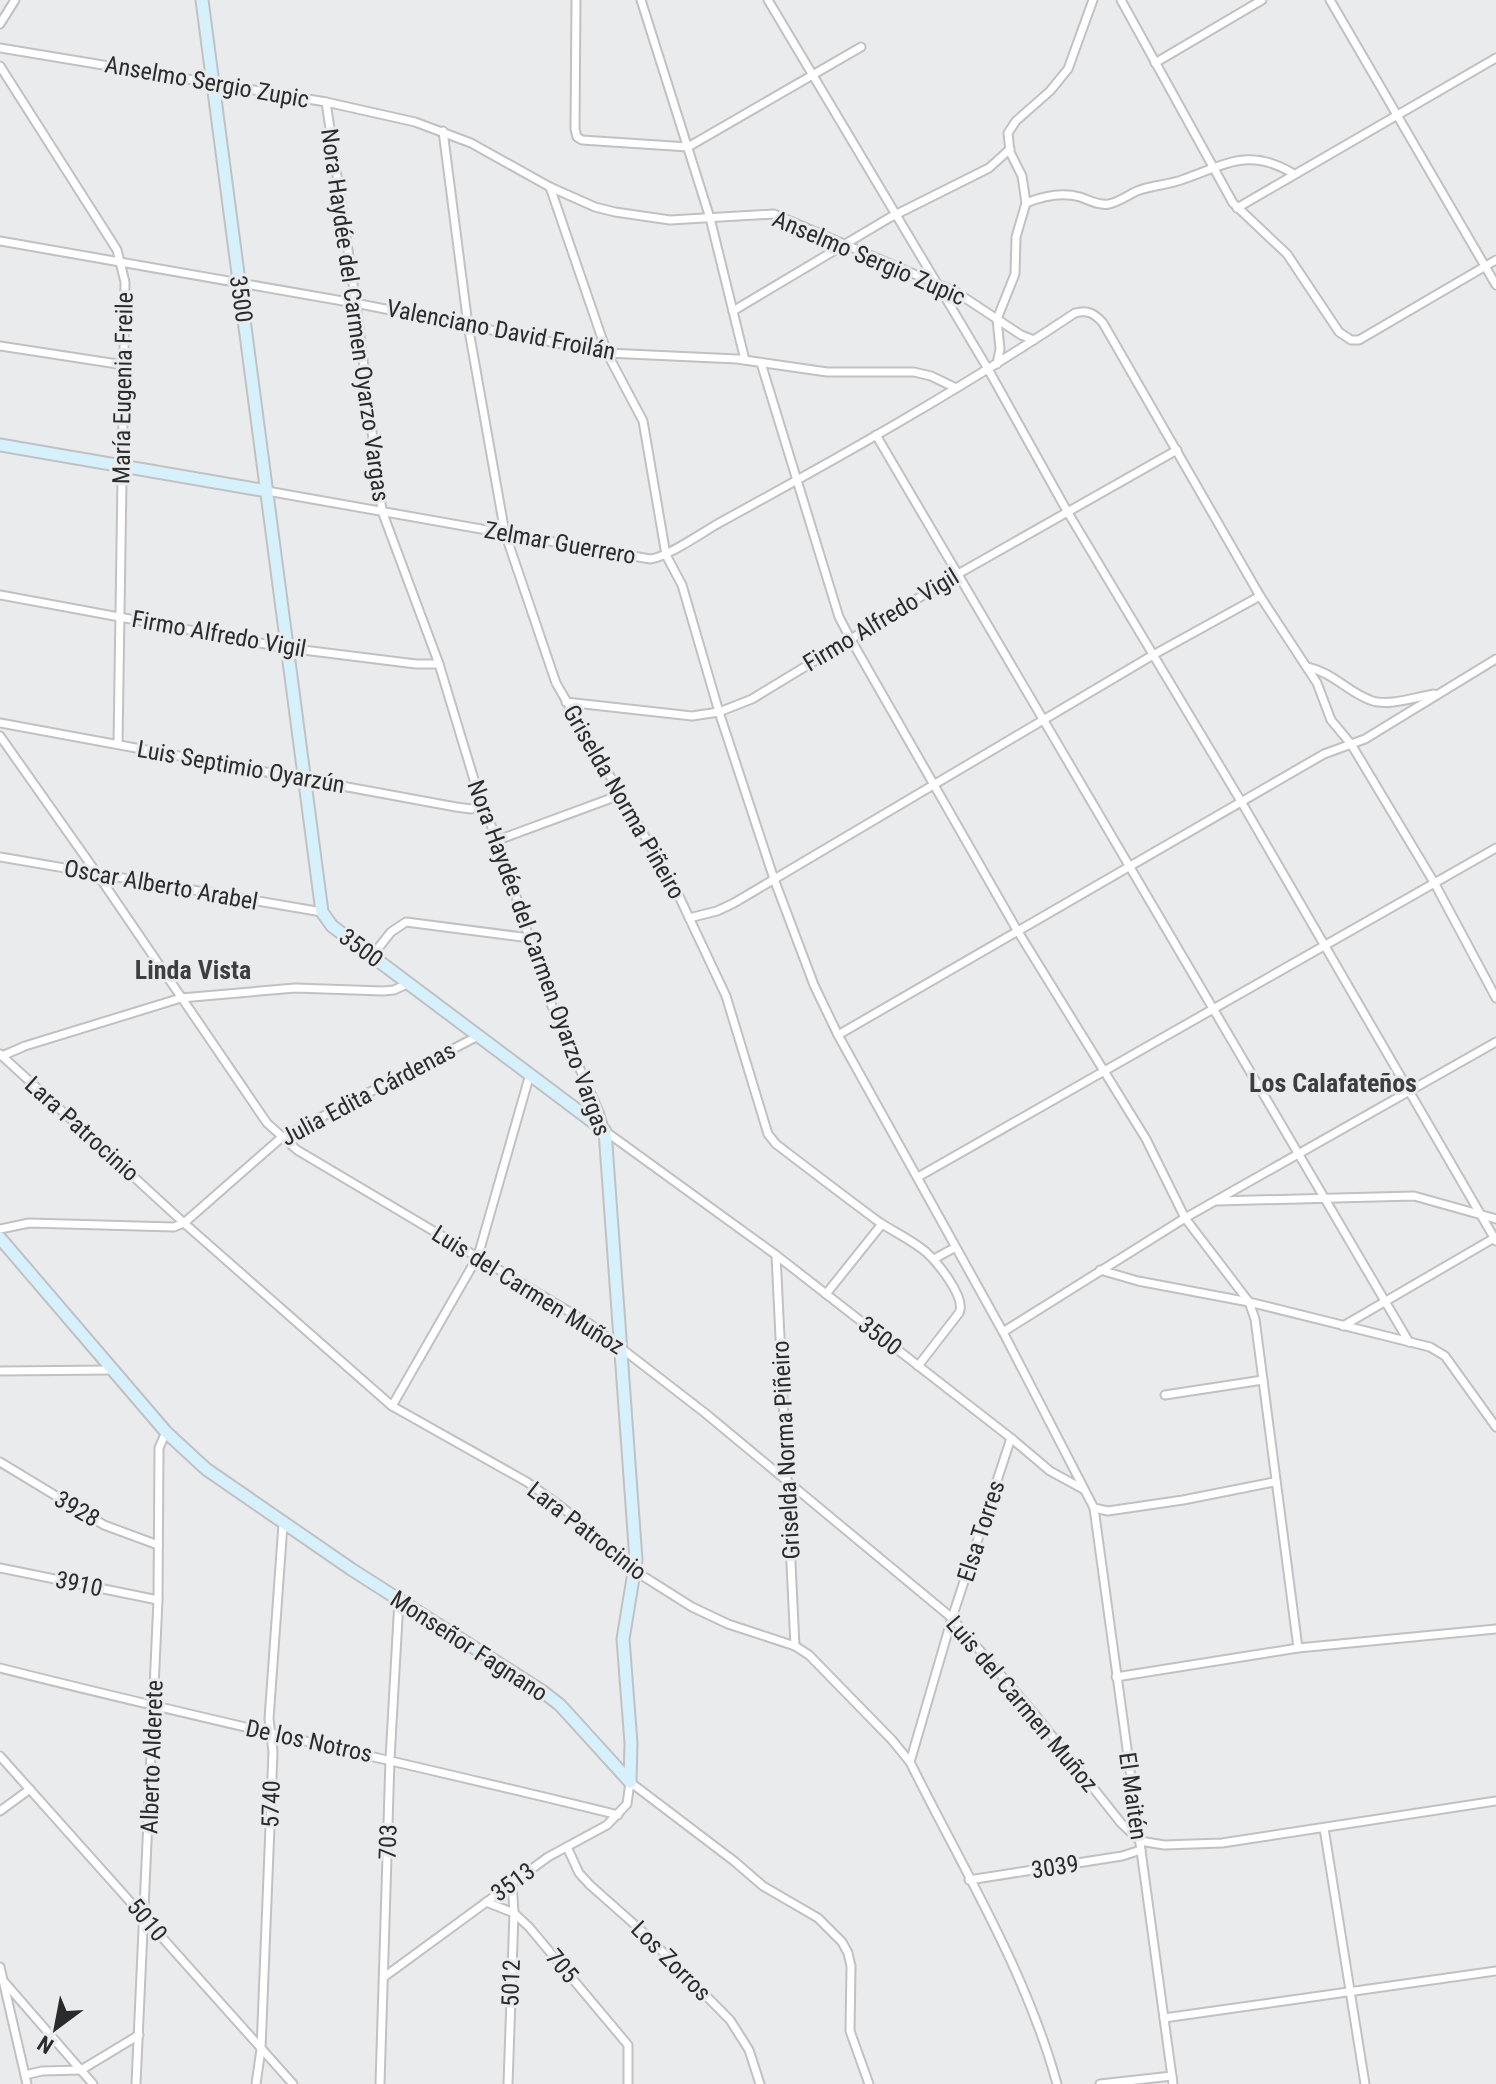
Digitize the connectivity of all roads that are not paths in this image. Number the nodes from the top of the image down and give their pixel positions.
1 (15, 0) edge
2 (202, 0) edge
3 (576, 0) edge
4 (641, 0) edge
5 (768, 0) edge
6 (1093, 0) edge
7 (1121, 0) edge
8 (1262, 0) edge
9 (1330, 0) edge
10 (0, 24) edge
11 (861, 47) dead end
12 (0, 48) edge
13 (1496, 58) edge
14 (1155, 63) junction
15 (0, 66) edge
16 (812, 75) junction
17 (213, 83) junction
18 (326, 102) junction
19 (1397, 115) junction
20 (443, 131) junction
21 (688, 147) junction
22 (1010, 149) junction
23 (1213, 167) junction
24 (1294, 174) junction
25 (550, 187) junction
26 (1026, 203) junction
27 (1237, 208) junction
28 (896, 215) junction
29 (710, 218) junction
30 (0, 241) edge
31 (846, 244) junction
32 (1496, 260) edge
33 (122, 262) junction
34 (1485, 267) junction
35 (238, 283) junction
36 (937, 284) junction
37 (1496, 285) edge
38 (356, 304) junction
39 (733, 311) junction
40 (997, 319) junction
41 (468, 325) junction
42 (1034, 340) junction
43 (0, 346) edge
44 (607, 353) junction
45 (745, 360) junction
46 (761, 363) junction
47 (124, 365) junction
48 (996, 365) junction
49 (988, 369) junction
50 (956, 388) junction
51 (876, 435) junction
52 (0, 445) edge
53 (1177, 450) junction
54 (122, 466) junction
55 (797, 481) junction
56 (267, 491) junction
57 (382, 511) junction
58 (1067, 511) junction
59 (505, 533) junction
60 (666, 555) junction
61 (958, 574) junction
62 (0, 595) edge
63 (1260, 596) junction
64 (118, 617) junction
65 (850, 638) junction
66 (287, 648) junction
67 (1153, 655) junction
68 (1496, 659) edge
69 (439, 664) junction
70 (1307, 667) junction
71 (1440, 694) junction
72 (566, 702) junction
73 (719, 712) junction
74 (1043, 721) junction
75 (0, 723) edge
76 (0, 736) edge
77 (118, 744) junction
78 (1351, 744) junction
79 (304, 778) junction
80 (933, 785) junction
81 (620, 795) junction
82 (1242, 803) junction
83 (482, 806) junction
84 (498, 840) junction
85 (1496, 848) edge
86 (0, 857) edge
87 (1129, 866) junction
88 (98, 875) junction
89 (774, 879) junction
90 (1435, 884) junction
91 (322, 912) junction
92 (689, 918) junction
93 (1017, 930) junction
94 (530, 938) junction
95 (1323, 946) junction
96 (372, 956) junction
97 (409, 983) junction
98 (181, 998) junction
99 (1496, 998) edge
100 (1214, 1010) junction
101 (838, 1035) junction
102 (478, 1036) junction
103 (1496, 1042) edge
104 (1, 1055) edge
105 (1104, 1073) junction
106 (530, 1074) junction
107 (1409, 1091) junction
108 (605, 1131) junction
109 (281, 1138) junction
110 (1298, 1156) junction
111 (918, 1177) junction
112 (1322, 1197) junction
113 (1216, 1201) junction
114 (1481, 1214) junction
115 (1185, 1218) junction
116 (1496, 1219) edge
117 (184, 1223) junction
118 (882, 1224) junction
119 (0, 1229) edge
120 (0, 1238) edge
121 (1495, 1239) edge
122 (954, 1248) junction
123 (776, 1255) junction
124 (478, 1256) junction
125 (934, 1259) junction
126 (1100, 1270) junction
127 (826, 1294) junction
128 (1249, 1302) junction
129 (1385, 1302) junction
130 (1343, 1326) junction
131 (1003, 1332) junction
132 (1409, 1342) junction
133 (623, 1348) junction
134 (918, 1366) junction
135 (113, 1370) junction
136 (0, 1371) edge
137 (1263, 1380) junction
138 (1165, 1395) dead end
139 (392, 1406) junction
140 (1496, 1427) edge
141 (166, 1432) junction
142 (1011, 1438) junction
143 (0, 1462) edge
144 (1274, 1482) junction
145 (789, 1485) junction
146 (1083, 1489) junction
147 (1094, 1508) junction
148 (283, 1524) junction
149 (158, 1545) junction
150 (0, 1568) edge
151 (635, 1571) junction
152 (158, 1600) junction
153 (399, 1600) junction
154 (952, 1618) junction
155 (1496, 1629) edge
156 (795, 1646) junction
157 (1298, 1648) junction
158 (0, 1668) edge
159 (1116, 1677) junction
160 (154, 1707) junction
161 (270, 1734) junction
162 (0, 1756) edge
163 (390, 1759) junction
164 (910, 1762) junction
165 (630, 1782) junction
166 (30, 1789) junction
167 (1495, 1803) edge
168 (0, 1811) edge
169 (618, 1815) junction
170 (1324, 1828) junction
171 (1140, 1845) junction
172 (567, 1847) junction
173 (969, 1880) junction
174 (512, 1883) junction
175 (486, 1902) junction
176 (514, 1913) junction
177 (145, 1920) junction
178 (0, 1967) edge
179 (1496, 1971) edge
180 (384, 1977) junction
181 (2, 1979) edge
182 (1351, 1991) junction
183 (1164, 2018) junction
184 (139, 2035) junction
185 (261, 2049) junction
186 (81, 2070) junction
187 (26, 2080) edge
188 (1173, 2080) edge
189 (93, 2084) edge
190 (136, 2084) edge
191 (256, 2084) edge
192 (293, 2084) edge
193 (380, 2084) edge
194 (508, 2084) edge
195 (628, 2084) edge
196 (760, 2084) edge
197 (869, 2084) edge
198 (1057, 2084) edge
199 (1100, 2084) edge
200 (1365, 2084) edge

1 - 10 street
2 - 17 street, 3500
3 - 21 street
4 - 21 street
5 - 16 street
6 - 22 street
7 - 14 street
8 - 14 street
9 - 19 street
11 - 16 street
12 - 17 street, Anselmo Sergio Zupic
13 - 19 street
14 - 23 street
15 - 33 street, María Eugenia Freile
16 - 21 street
16 - 28 street
17 - 18 street, Anselmo Sergio Zupic
17 - 35 street, 3500
18 - 20 street, Anselmo Sergio Zupic
18 - 38 street, Nora Haydée del Carmen Oyarzo Vargas
19 - 24 street
19 - 34 street
20 - 25 street, Anselmo Sergio Zupic
20 - 41 street, Griselda Norma Piñeiro
21 - 29 street
22 - 26 street
22 - 28 street
23 - 24 street
23 - 26 street
23 - 27 street
24 - 27 street
25 - 29 street, Anselmo Sergio Zupic
25 - 44 street
26 - 40 street
27 - 34 street
28 - 31 street
28 - 36 street
29 - 31 street, Anselmo Sergio Zupic
29 - 39 street
30 - 33 street, Valenciano David Froilán
31 - 36 street, Anselmo Sergio Zupic
31 - 39 street
32 - 34 street
33 - 35 street, Valenciano David Froilán
33 - 47 street, María Eugenia Freile
34 - 37 street
35 - 38 street, Valenciano David Froilán
35 - 56 street, 3500
36 - 40 street, Anselmo Sergio Zupic
36 - 49 street
38 - 41 street, Valenciano David Froilán
38 - 57 street, Nora Haydée del Carmen Oyarzo Vargas
39 - 45 street
40 - 42 street, Anselmo Sergio Zupic
40 - 48 street
41 - 44 street, Valenciano David Froilán
41 - 59 street, Griselda Norma Piñeiro
42 - 48 street, Zelmar Guerrero
42 - 53 street, Zelmar Guerrero
43 - 47 street
44 - 45 street, Valenciano David Froilán
44 - 60 street
45 - 46 street, Valenciano David Froilán
46 - 50 street, Valenciano David Froilán
46 - 55 street
47 - 54 street, María Eugenia Freile
48 - 49 street, Zelmar Guerrero
49 - 50 street, Zelmar Guerrero
49 - 58 street
50 - 51 street, Zelmar Guerrero
51 - 55 street, Zelmar Guerrero
51 - 61 street
52 - 54 street, Zelmar Guerrero
53 - 58 street, Firmo Alfredo Vigil
53 - 63 street
54 - 56 street, Zelmar Guerrero
54 - 64 street, María Eugenia Freile
55 - 60 street, Zelmar Guerrero
55 - 65 street
56 - 57 street, Zelmar Guerrero
56 - 66 street, 3500
57 - 59 street, Zelmar Guerrero
57 - 69 street, Nora Haydée del Carmen Oyarzo Vargas
58 - 61 street, Firmo Alfredo Vigil
58 - 67 street
59 - 60 street, Zelmar Guerrero
59 - 72 street, Griselda Norma Piñeiro
60 - 73 street
61 - 65 street, Firmo Alfredo Vigil
61 - 74 street
62 - 64 street, Firmo Alfredo Vigil
63 - 67 street
63 - 70 street
64 - 66 street, Firmo Alfredo Vigil
64 - 77 street, María Eugenia Freile
65 - 73 street, Firmo Alfredo Vigil
65 - 80 street
66 - 69 street, Firmo Alfredo Vigil
66 - 79 street, 3500
67 - 74 street
67 - 82 street
68 - 71 street
69 - 83 street, Nora Haydée del Carmen Oyarzo Vargas
70 - 71 street
70 - 78 street
71 - 78 street
72 - 73 street, Firmo Alfredo Vigil
72 - 81 street, Griselda Norma Piñeiro
73 - 89 street
74 - 80 street
74 - 87 street
75 - 77 street, Luis Septimio Oyarzún
76 - 88 street, Luis del Carmen Muñoz
77 - 79 street, Luis Septimio Oyarzún
78 - 82 street
78 - 90 street
79 - 83 street, Luis Septimio Oyarzún
79 - 91 street, 3500
80 - 89 street
80 - 93 street
81 - 84 street
81 - 92 street, Griselda Norma Piñeiro
82 - 87 street
82 - 95 street
83 - 84 street, Nora Haydée del Carmen Oyarzo Vargas
84 - 94 street, Nora Haydée del Carmen Oyarzo Vargas
85 - 90 street
86 - 88 street, Oscar Alberto Arabel
87 - 93 street
87 - 100 street
88 - 91 street, Oscar Alberto Arabel
88 - 98 street, Luis del Carmen Muñoz
89 - 92 street
89 - 101 street
90 - 95 street
90 - 99 street
91 - 96 street, 3500
92 - 118 street, Griselda Norma Piñeiro
93 - 101 street
93 - 105 street
94 - 96 street
94 - 108 street, Nora Haydée del Carmen Oyarzo Vargas
95 - 100 street
95 - 107 street
96 - 97 street, 3500
97 - 98 street
97 - 102 street, 3500
98 - 104 street
98 - 109 street, Luis del Carmen Muñoz
100 - 105 street
100 - 110 street
101 - 111 street
102 - 106 street, 3500
102 - 109 street, Julia Edita Cárdenas
103 - 107 street
104 - 117 street, Lara Patrocinio
105 - 111 street
105 - 115 street
106 - 108 street, 3500
106 - 124 street
107 - 110 street
107 - 114 street
108 - 123 street, 3500
108 - 133 street, Nora Haydée del Carmen Oyarzo Vargas
109 - 117 street, Julia Edita Cárdenas
109 - 124 street, Luis del Carmen Muñoz
110 - 112 street
110 - 113 street
111 - 122 street
112 - 113 street
112 - 114 street
112 - 129 street
113 - 115 street
114 - 116 street
114 - 121 street
115 - 126 street
115 - 128 street
117 - 119 street
117 - 139 street, Lara Patrocinio
118 - 125 street, Griselda Norma Piñeiro
118 - 127 street
120 - 135 street, Monseñor Fagnano
121 - 129 street
122 - 125 street
122 - 131 street
123 - 127 street, 3500
123 - 145 street, Griselda Norma Piñeiro
124 - 133 street, Luis del Carmen Muñoz
124 - 139 street
125 - 134 street, Griselda Norma Piñeiro
126 - 128 street
126 - 131 street
127 - 134 street, 3500
128 - 130 street
128 - 137 street
129 - 130 street
129 - 132 street
130 - 132 street
131 - 146 street
132 - 140 street
133 - 145 street, Luis del Carmen Muñoz
133 - 151 street, Nora Haydée del Carmen Oyarzo Vargas
134 - 142 street, 3500
135 - 136 street
135 - 141 street, Monseñor Fagnano
137 - 138 street
137 - 144 street
139 - 151 street, Lara Patrocinio
141 - 148 street, Monseñor Fagnano
141 - 149 street, Alberto Alderete
142 - 146 street, 3500
142 - 154 street, Elsa Torres
143 - 149 street, 3928
144 - 147 street
144 - 157 street
145 - 154 street, Luis del Carmen Muñoz
145 - 156 street, Griselda Norma Piñeiro
146 - 147 street
147 - 159 street, El Maitén
148 - 153 street, Monseñor Fagnano
148 - 161 street, 5740
149 - 152 street, Alberto Alderete
150 - 152 street, 3910
151 - 156 street, Lara Patrocinio
151 - 165 street, Nora Haydée del Carmen Oyarzo Vargas
152 - 160 street, Alberto Alderete
153 - 163 street, 703
153 - 165 street, Monseñor Fagnano
154 - 164 street, Elsa Torres
154 - 171 street, Luis del Carmen Muñoz
155 - 157 street
156 - 164 street, Lara Patrocinio
157 - 159 street
158 - 160 street, De los Notros
159 - 171 street, El Maitén
160 - 161 street, De los Notros
160 - 177 street, Alberto Alderete
161 - 163 street, De los Notros
161 - 185 street, 5740
162 - 166 street, 5010
163 - 169 street, De los Notros
163 - 180 street, 703
164 - 173 street, Lara Patrocinio
165 - 169 street
165 - 197 street, Monseñor Fagnano
166 - 168 street
166 - 177 street, 5010
167 - 170 street, 3039
169 - 172 street, 3513
170 - 171 street, 3039
170 - 182 street
171 - 173 street, 3039
171 - 183 street, El Maitén
172 - 174 street, 3513
172 - 196 street, Los Zorros
173 - 198 street, Lara Patrocinio
174 - 175 street, 3513
174 - 176 street, 5012
175 - 176 street, 705
175 - 180 street, 3513
176 - 194 street, 5012
176 - 195 street, 705
177 - 184 street, Alberto Alderete
177 - 185 street, 5010
178 - 181 street
179 - 182 street
180 - 193 street, 703
181 - 186 street
181 - 187 street
182 - 183 street
182 - 200 street
183 - 188 street, El Maitén
184 - 186 street
184 - 190 street, Alberto Alderete
185 - 191 street, 5740
185 - 192 street, 5010
186 - 187 street
186 - 189 street
188 - 199 street

